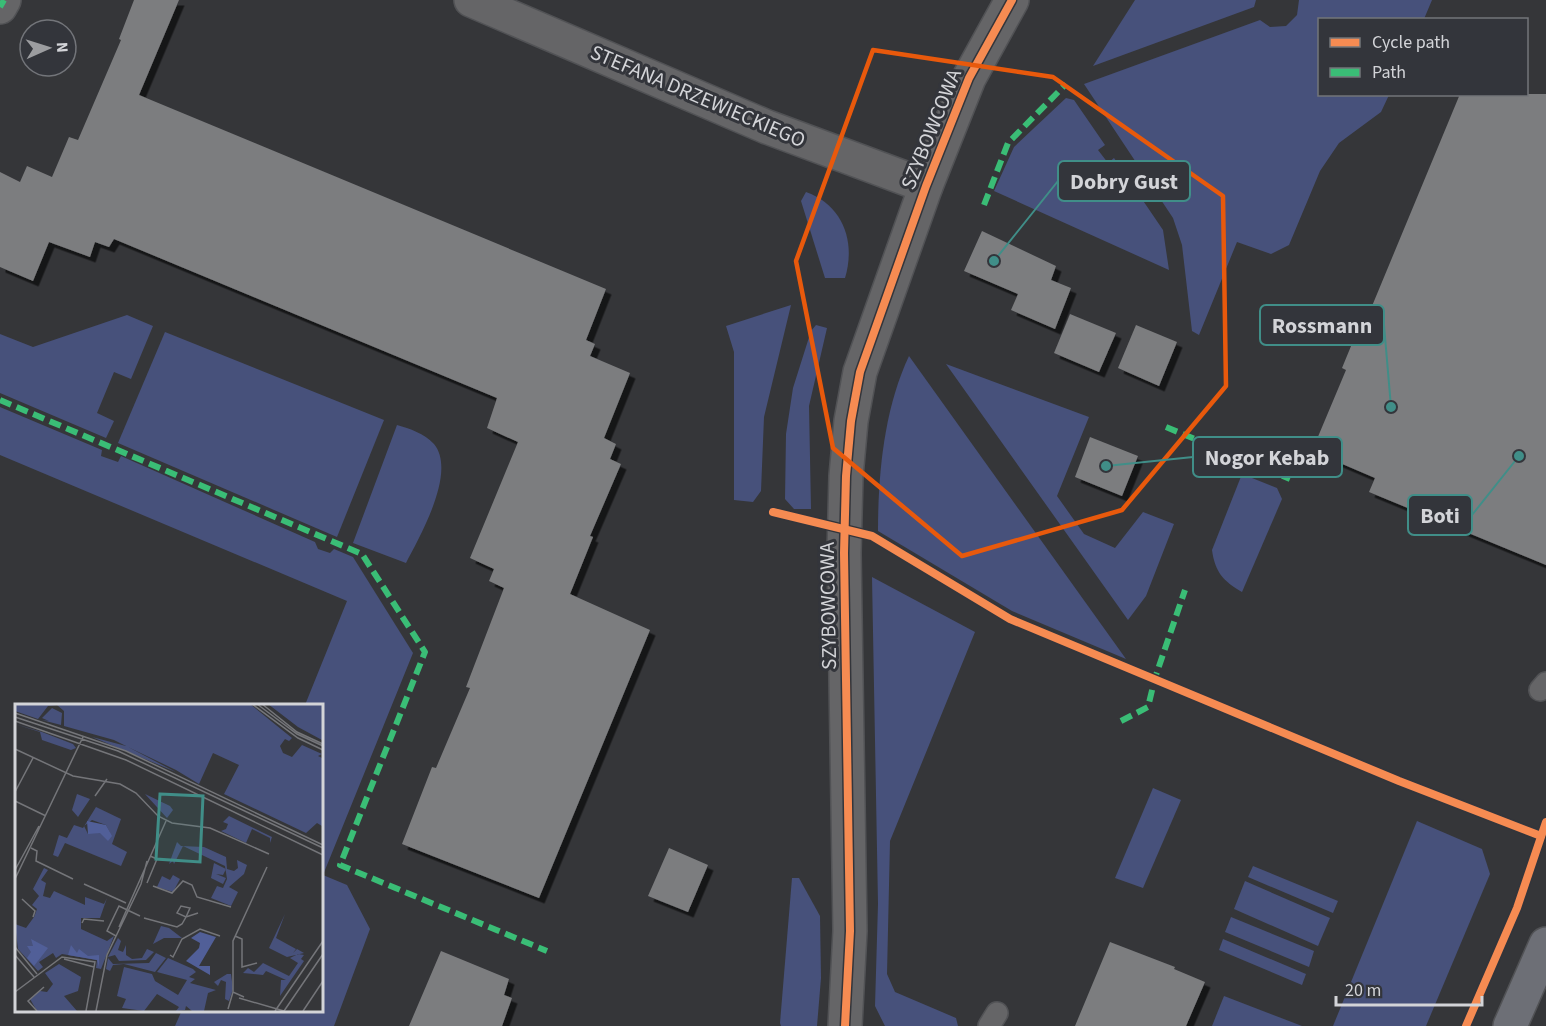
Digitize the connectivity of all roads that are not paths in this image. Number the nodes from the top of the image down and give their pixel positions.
1 (4, 0) edge
2 (471, 0) edge
3 (1012, 0) edge
4 (0, 7) edge
5 (927, 186) junction
6 (1546, 944) edge
7 (845, 1026) edge
8 (1510, 1026) edge

1 - 4 street
2 - 5 street, STEFANA DRZEWIECKIEGO
3 - 5 street, SZYBOWCOWA
5 - 7 street, SZYBOWCOWA
6 - 8 main road

